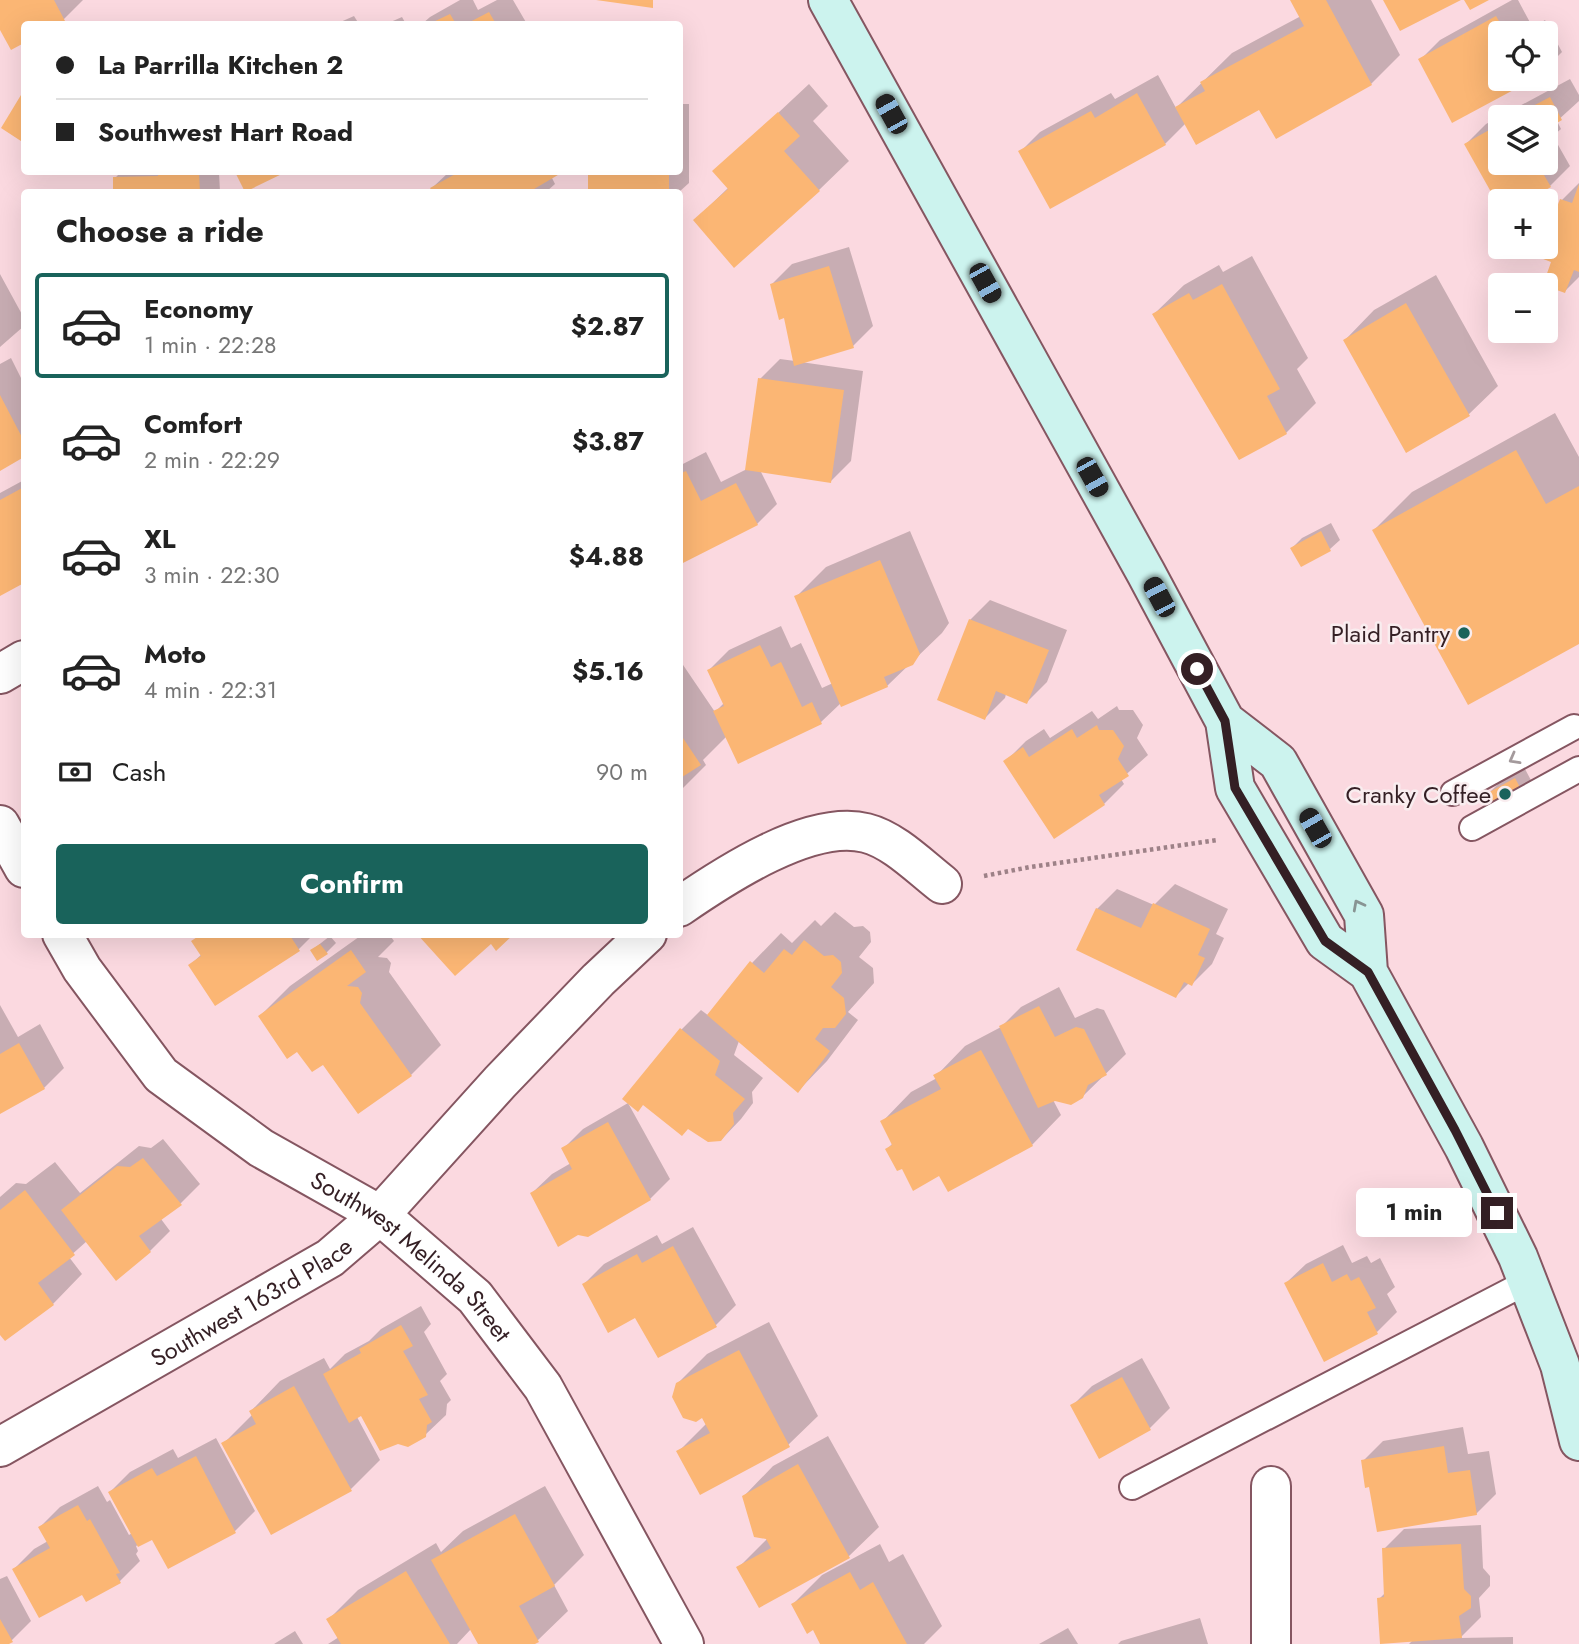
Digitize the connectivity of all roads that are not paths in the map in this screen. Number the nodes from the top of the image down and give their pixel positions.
1 (828, 0) edge
2 (21, 662) edge
3 (0, 674) edge
4 (1225, 721) junction
5 (1574, 727) dead end
6 (1579, 769) edge
7 (1453, 793) dead end
8 (0, 825) edge
9 (1472, 828) dead end
10 (21, 863) edge
11 (942, 884) road end
12 (683, 904) edge
13 (64, 938) edge
14 (642, 938) edge
15 (1368, 972) junction
16 (380, 1215) junction
17 (1527, 1282) junction
18 (1569, 1360) edge
19 (1579, 1441) edge
20 (0, 1447) edge
21 (1271, 1486) dead end
22 (1132, 1488) dead end
23 (684, 1644) edge
24 (1270, 1644) edge

1 - 4 main road
2 - 3 street
4 - 15 main road
15 -> 4 main road
5 -> 7 lane
6 - 9 lane
8 - 10 street
11 - 12 street
13 - 16 street, Southwest Melinda Street
14 - 16 street, Southwest 163rd Place
15 - 17 main road
16 - 20 street, Southwest 163rd Place
16 - 23 street, Southwest Melinda Street
17 - 18 main road
17 - 22 lane
18 - 19 main road
21 - 24 street

